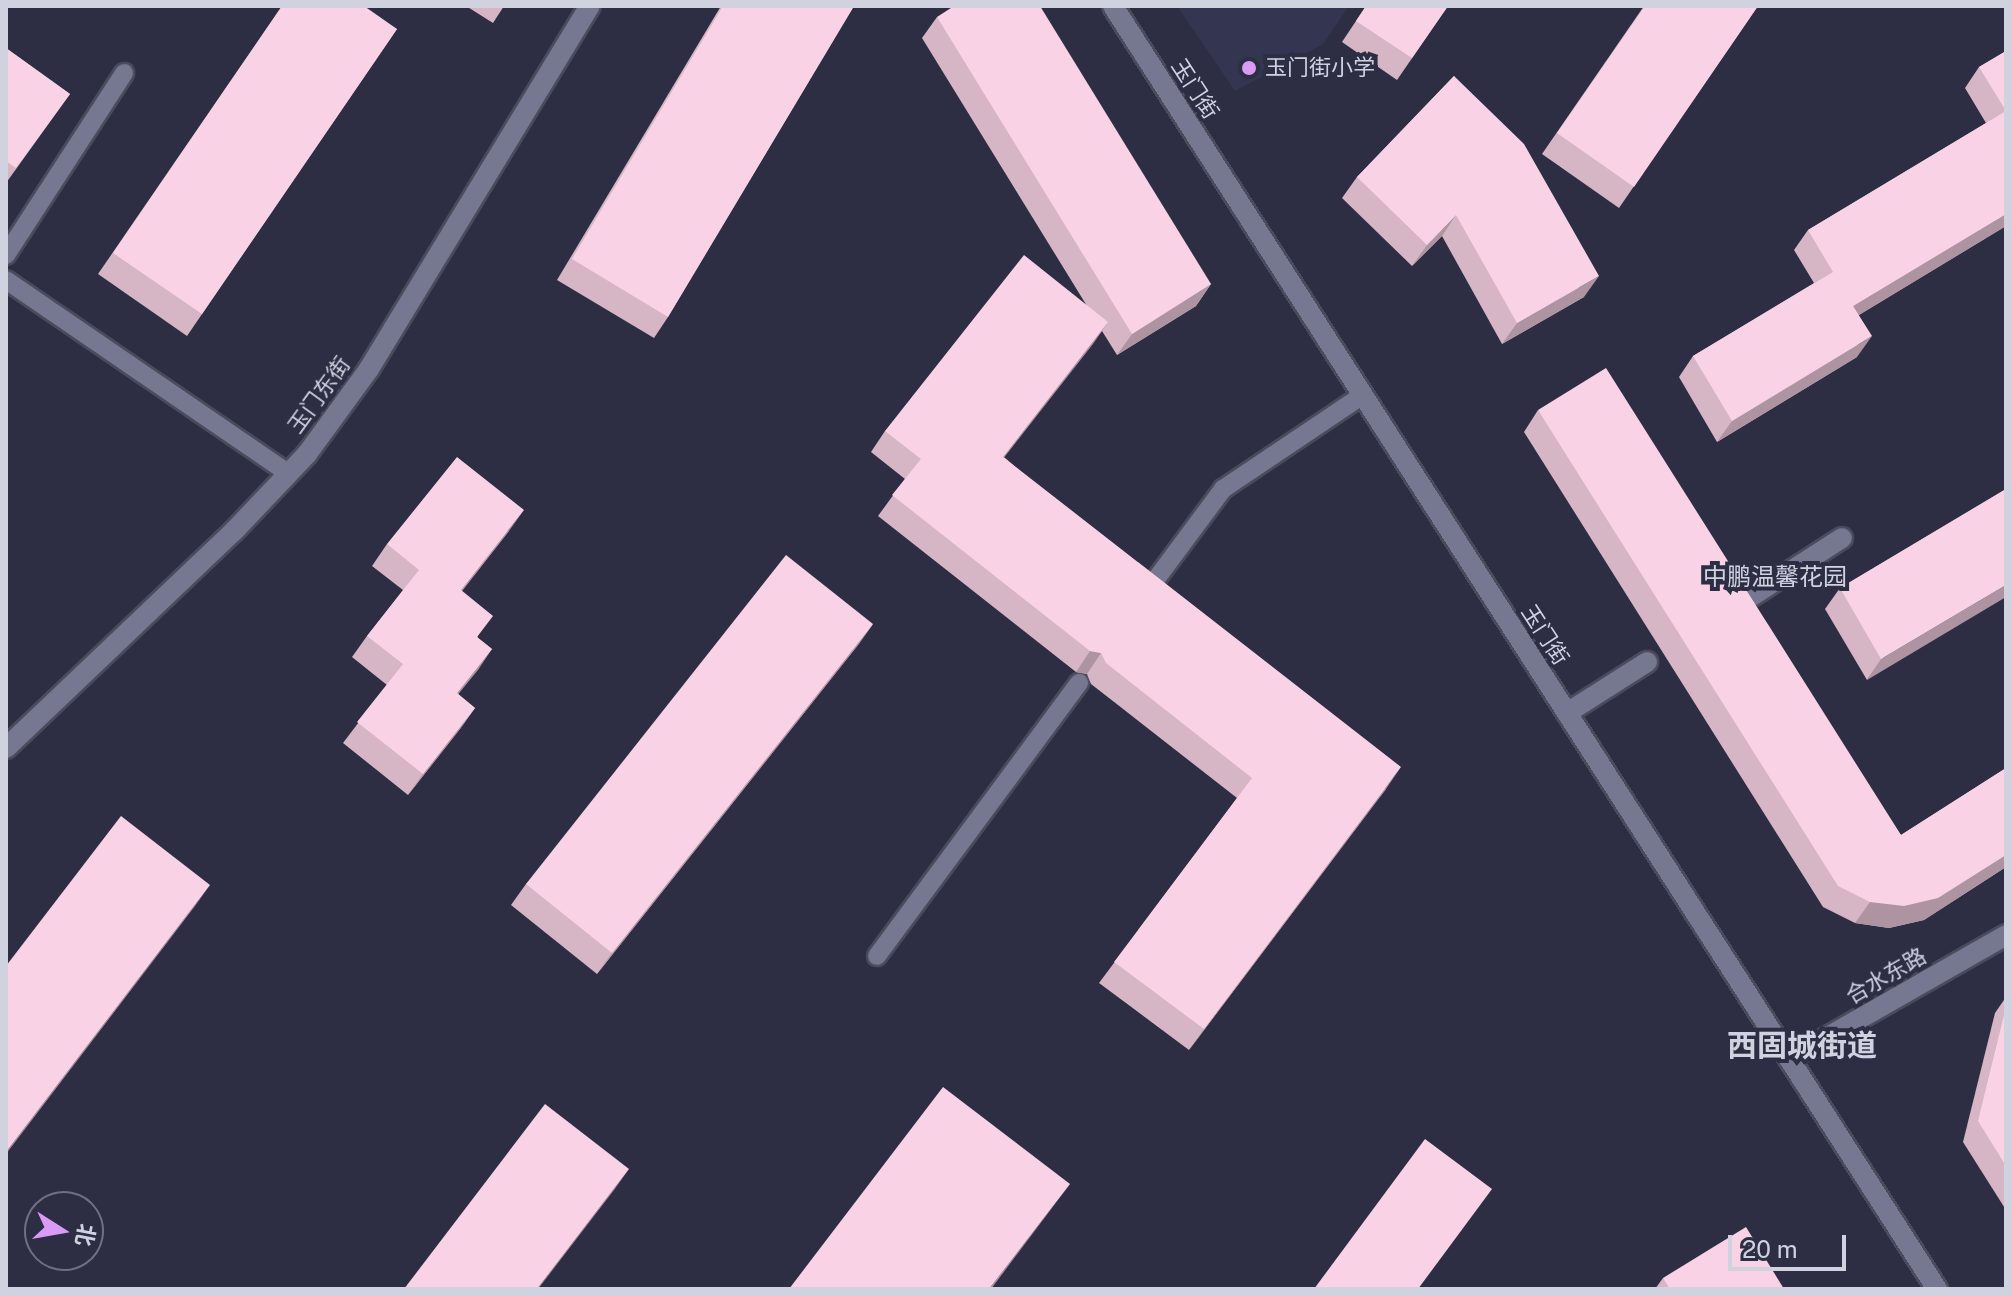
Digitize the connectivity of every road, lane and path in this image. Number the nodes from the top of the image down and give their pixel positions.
1 (590, 6) edge
2 (1113, 6) edge
3 (124, 73) dead end
4 (6, 255) edge
5 (6, 280) edge
6 (1363, 395) junction
7 (289, 474) junction
8 (1842, 538) dead end
9 (1151, 586) edge
10 (1752, 596) edge
11 (1647, 662) dead end
12 (1079, 683) dead end
13 (1567, 713) junction
14 (6, 748) edge
15 (2006, 935) edge
16 (877, 956) dead end
17 (1789, 1059) junction
18 (1937, 1289) edge

1 - 7 street, 玉门东街
2 - 6 street, 玉门街
3 - 4 lane
5 - 7 lane
6 - 9 lane
6 - 13 street, 玉门街
7 - 14 street, 玉门东街
8 - 10 street
11 - 13 street
12 - 16 lane
13 - 17 street, 玉门街
15 - 17 street, 合水东路
17 - 18 street, 玉门街

